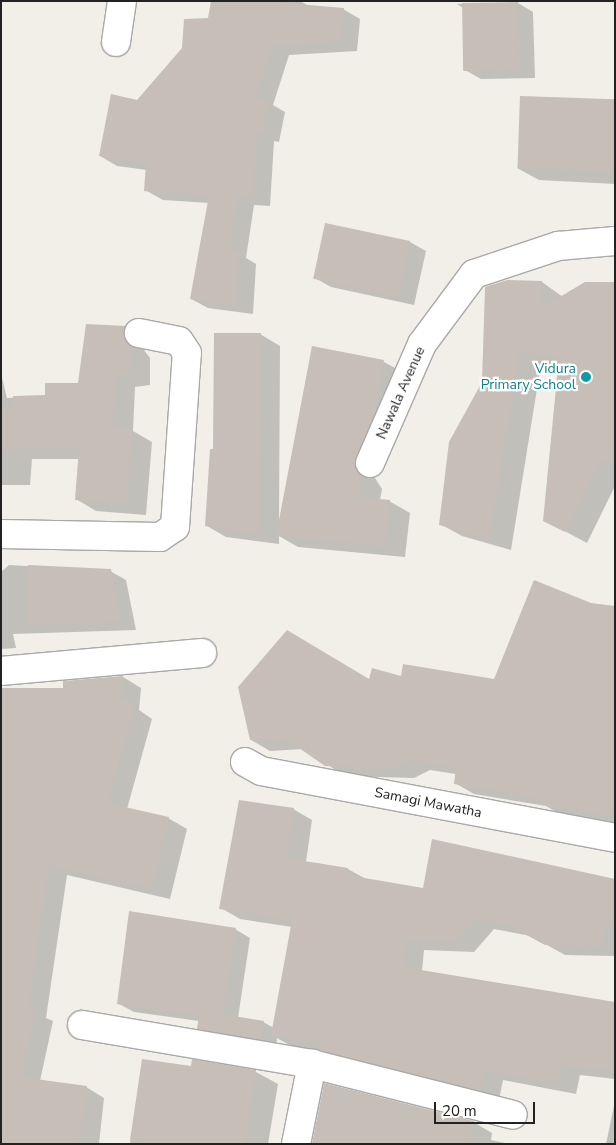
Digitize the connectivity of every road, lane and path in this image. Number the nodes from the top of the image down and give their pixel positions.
1 (122, 1) edge
2 (116, 42) dead end
3 (615, 241) edge
4 (139, 333) dead end
5 (370, 464) dead end
6 (1, 534) edge
7 (202, 653) dead end
8 (1, 671) edge
9 (244, 762) dead end
10 (615, 838) edge
11 (82, 1025) dead end
12 (312, 1064) junction
13 (513, 1115) dead end
14 (296, 1144) edge

1 - 2 street
3 - 5 street, Nawala Avenue
4 - 6 street
7 - 8 street
9 - 10 street, Samagi Mawatha
11 - 12 street
12 - 13 street
12 - 14 street

